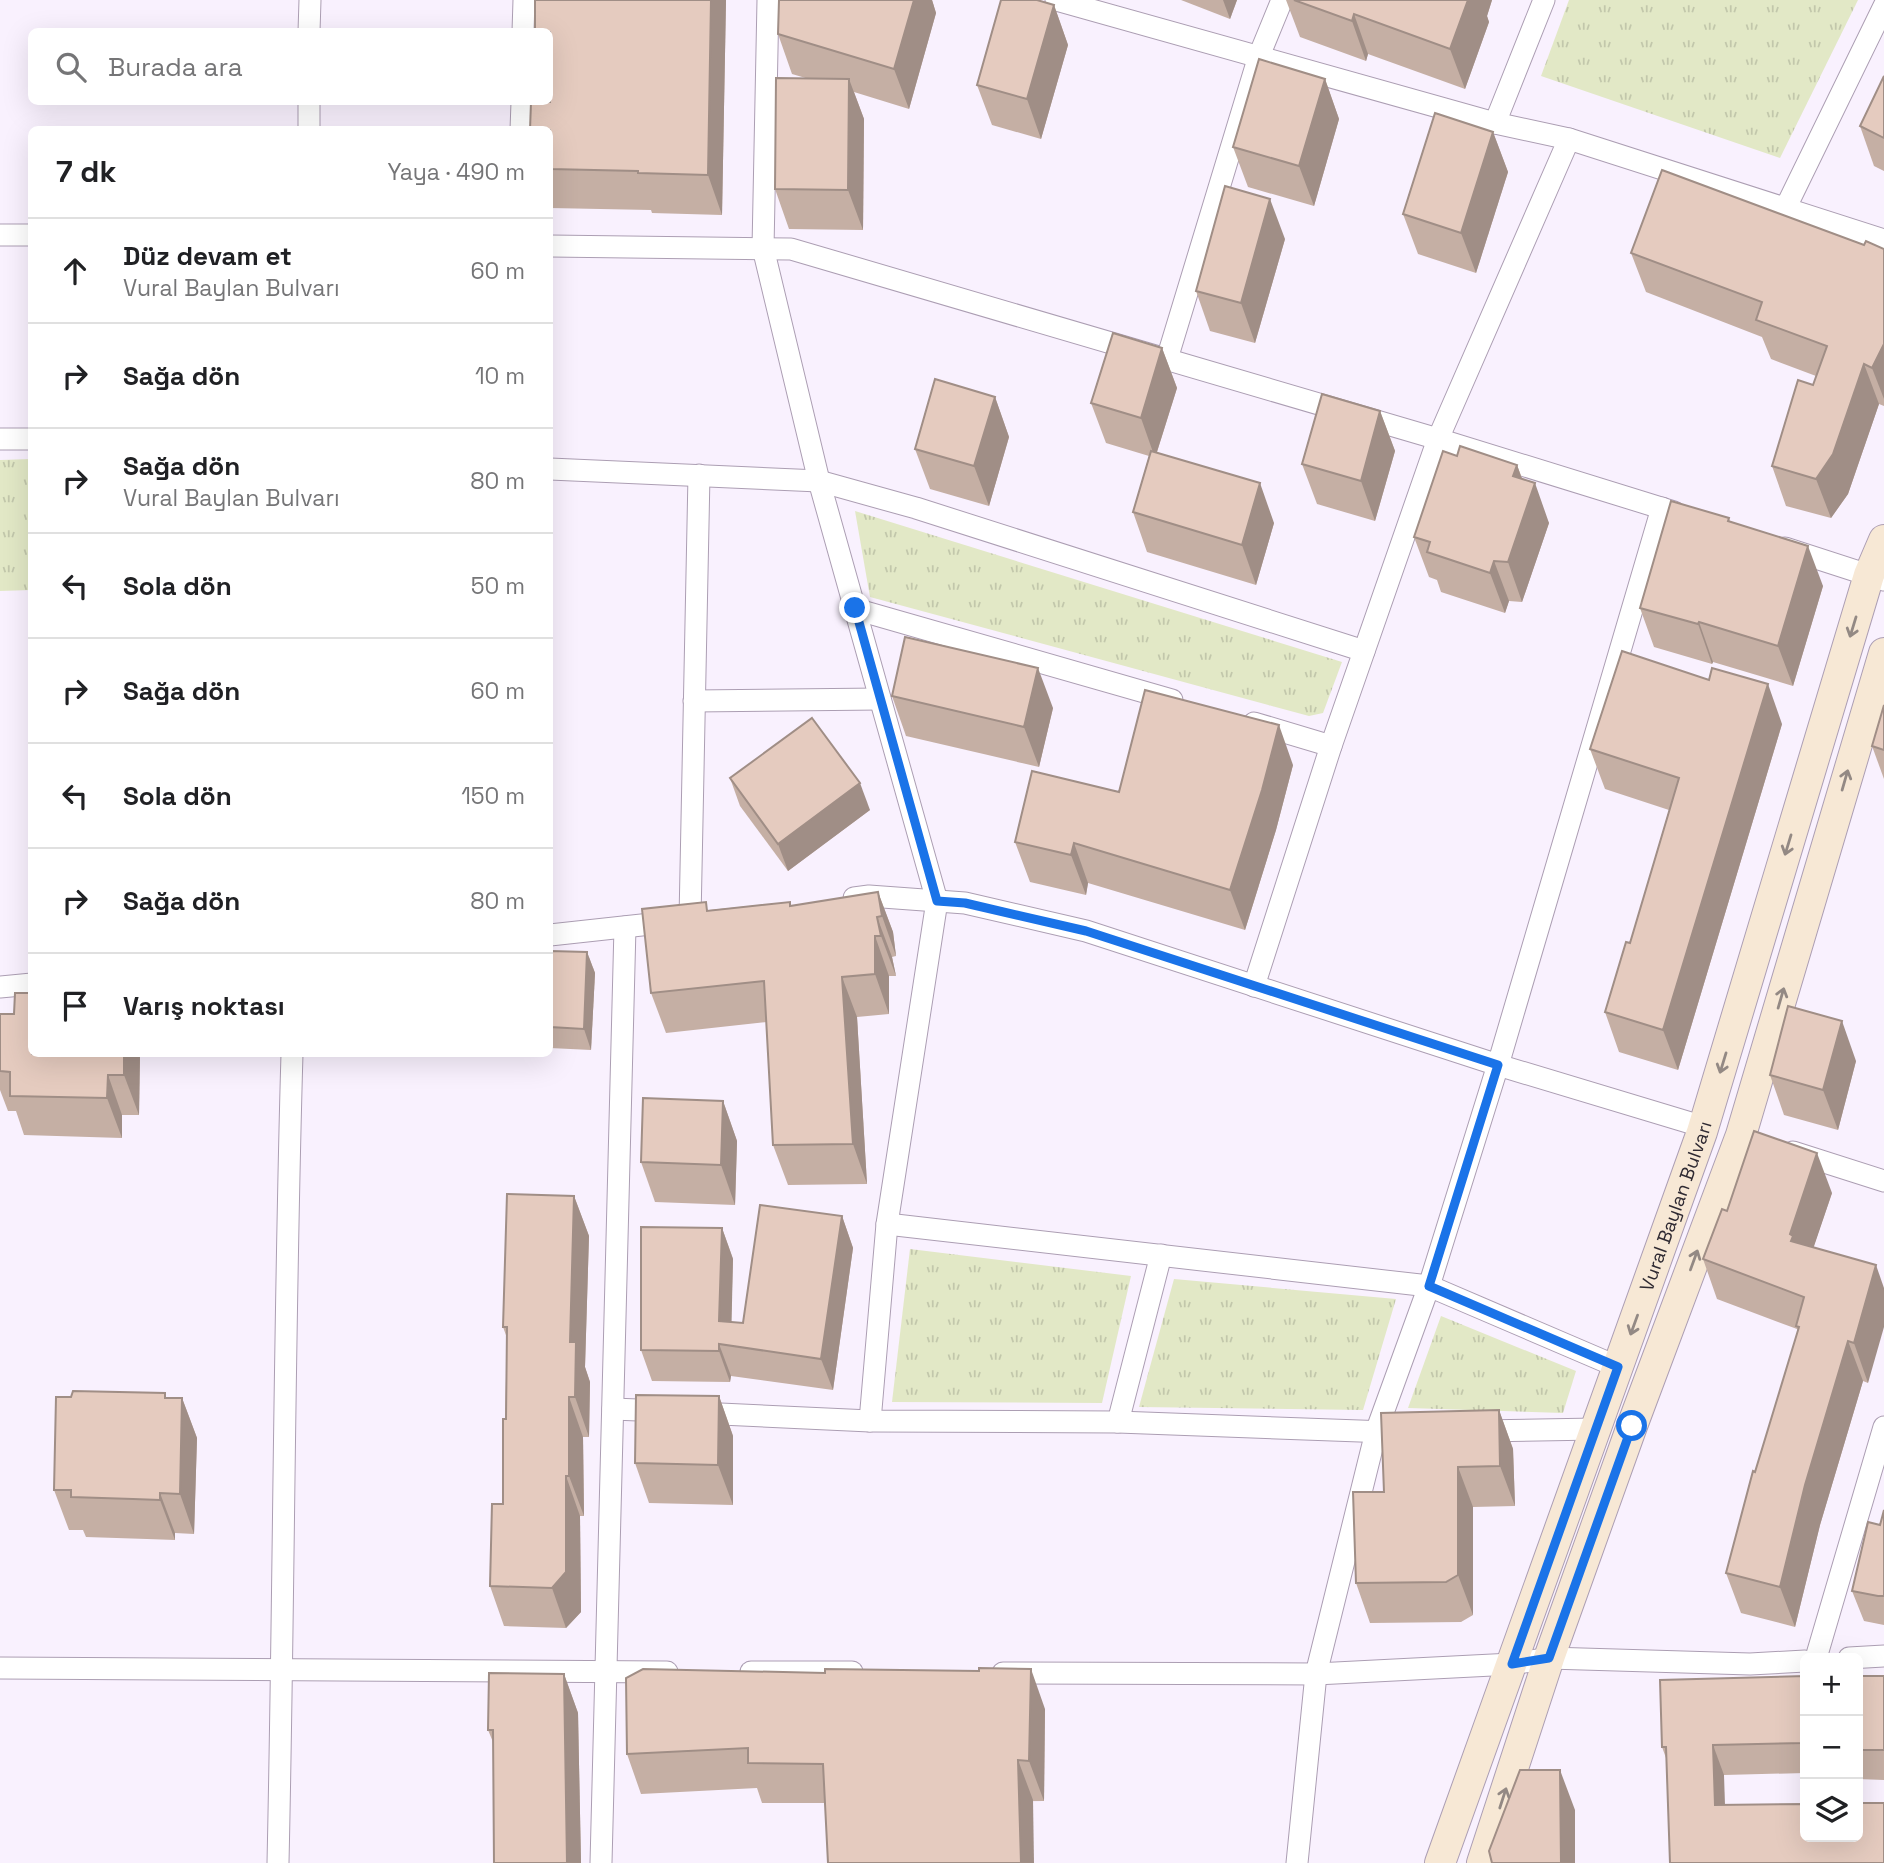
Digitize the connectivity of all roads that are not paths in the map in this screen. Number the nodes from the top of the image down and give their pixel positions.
1 (310, 0) edge
2 (524, 0) edge
3 (768, 0) edge
4 (1056, 0) edge
5 (1282, 0) edge
6 (1544, 0) edge
7 (1884, 6) edge
8 (309, 28) edge
9 (523, 28) edge
10 (1259, 56) junction
11 (309, 105) edge
12 (522, 105) edge
13 (1495, 123) junction
14 (309, 126) edge
15 (521, 126) edge
16 (1569, 139) junction
17 (1786, 207) junction
18 (0, 235) edge
19 (28, 235) edge
20 (1884, 240) edge
21 (553, 246) edge
22 (763, 248) junction
23 (1167, 359) junction
24 (0, 439) edge
25 (28, 439) edge
26 (1438, 439) junction
27 (553, 469) edge
28 (699, 475) junction
29 (819, 481) junction
30 (1662, 508) junction
31 (1688, 517) edge
32 (1884, 540) edge
33 (1766, 542) edge
34 (1877, 577) edge
35 (855, 608) junction
36 (1364, 651) junction
37 (1884, 653) edge
38 (880, 699) junction
39 (694, 701) junction
40 (1185, 704) edge
41 (1238, 719) edge
42 (1331, 746) junction
43 (937, 901) junction
44 (827, 902) edge
45 (717, 916) edge
46 (690, 919) junction
47 (625, 928) junction
48 (553, 935) edge
49 (28, 984) edge
50 (1254, 986) junction
51 (0, 987) edge
52 (292, 1057) edge
53 (1498, 1065) junction
54 (1704, 1127) junction
55 (1762, 1142) junction
56 (1884, 1181) edge
57 (887, 1224) junction
58 (1161, 1255) junction
59 (1429, 1286) junction
60 (1618, 1367) junction
61 (613, 1409) junction
62 (870, 1421) junction
63 (1118, 1422) junction
64 (1884, 1427) edge
65 (1596, 1429) junction
66 (1458, 1431) edge
67 (1376, 1432) junction
68 (1403, 1432) edge
69 (1817, 1653) edge
70 (1884, 1656) edge
71 (1863, 1657) edge
72 (1549, 1658) junction
73 (1800, 1661) edge
74 (1512, 1664) junction
75 (0, 1668) edge
76 (282, 1669) junction
77 (606, 1672) junction
78 (689, 1672) edge
79 (731, 1672) edge
80 (870, 1672) edge
81 (982, 1673) edge
82 (1316, 1674) junction
83 (278, 1863) edge
84 (601, 1863) edge
85 (1297, 1863) edge
86 (1440, 1863) edge
87 (1482, 1863) edge

1 - 8 street
2 - 9 street
3 - 22 street
4 - 10 street
5 - 10 street
6 - 13 street
7 - 17 street
10 - 13 street
10 - 23 street
11 - 14 street
12 - 15 street
13 - 16 street
16 - 17 street
16 - 26 street
17 - 20 street
18 - 19 street
21 - 22 street
22 - 23 street
22 - 29 street
23 - 26 street
24 - 25 street
26 - 30 street
26 - 36 street
27 - 28 street
28 - 29 street
28 - 39 street
29 - 35 street
29 - 36 street
30 - 31 street
30 - 53 street
32 - 34 main road, Vural Baylan Bulvarı
33 - 34 street
34 -> 54 main road, Vural Baylan Bulvarı
35 - 38 street
35 - 40 street
36 - 42 street
55 -> 37 main road, Vural Baylan Bulvarı
38 - 39 street
38 - 43 street
39 - 46 street
41 - 42 street
42 - 50 street
43 - 44 street
43 - 50 street
43 - 57 street
45 - 46 street
46 - 47 street
47 - 48 street
47 - 61 street
49 - 51 street
50 - 53 street
52 - 76 street
53 - 54 street
53 - 59 street
54 -> 60 main road, Vural Baylan Bulvarı
55 - 56 street
72 -> 55 main road, Vural Baylan Bulvarı
57 - 58 street
57 - 62 street
58 - 59 street
58 - 63 street
59 - 60 street
59 - 67 street
60 - 65 main road, Vural Baylan Bulvarı
61 - 62 street
61 - 77 street
62 - 63 street
63 - 67 street
64 - 69 street
65 - 66 street
65 - 74 main road, Vural Baylan Bulvarı
67 - 68 street
67 - 82 street
70 - 71 street
72 - 73 street
72 - 74 street
87 -> 72 main road, Vural Baylan Bulvarı
74 - 82 street
74 - 86 main road, Vural Baylan Bulvarı
75 - 76 street
76 - 77 street
76 - 83 street
77 - 78 street
77 - 84 street
79 - 80 street
81 - 82 street
82 - 85 street

